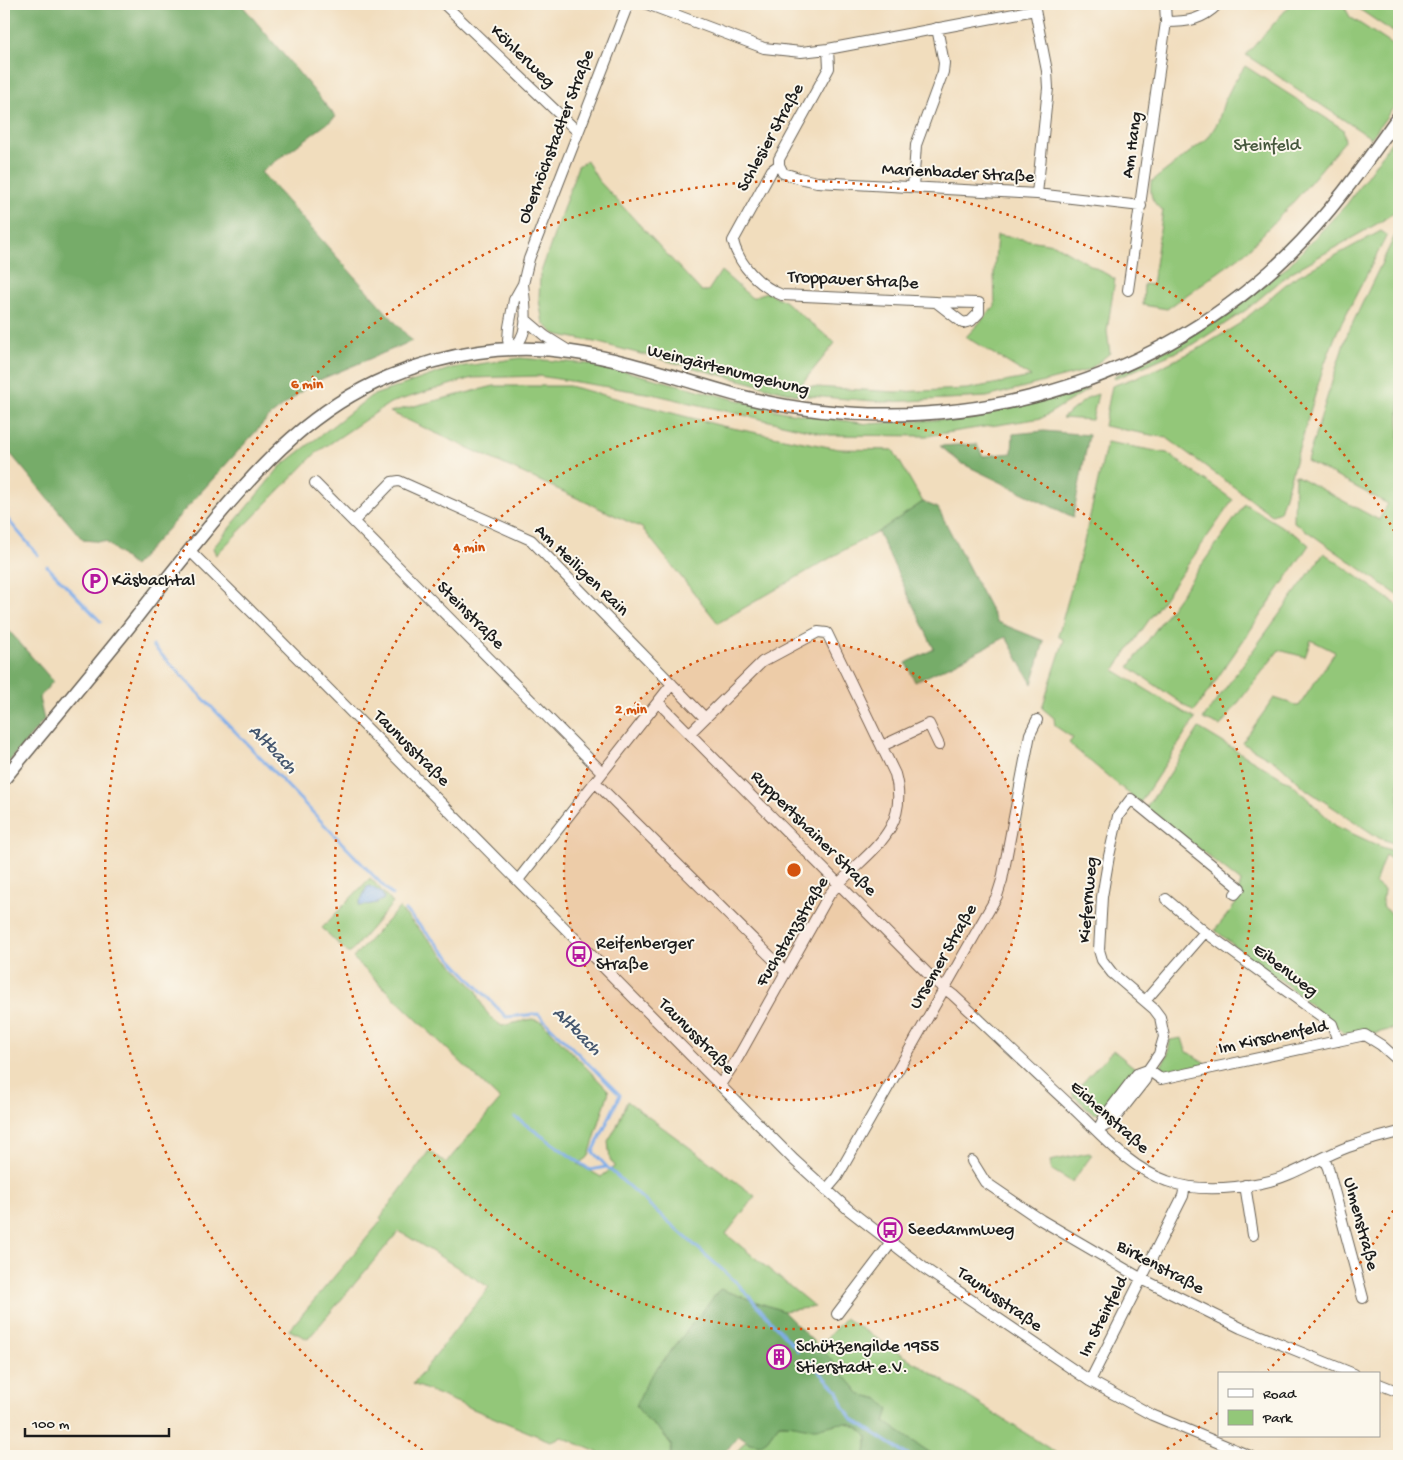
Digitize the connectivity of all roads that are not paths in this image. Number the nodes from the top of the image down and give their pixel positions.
1 (444, 4) edge
2 (628, 4) edge
3 (647, 4) edge
4 (1164, 4) edge
5 (1218, 4) edge
6 (1035, 7) edge
7 (1166, 22) junction
8 (937, 28) junction
9 (828, 49) junction
10 (1399, 116) edge
11 (578, 132) junction
12 (779, 165) junction
13 (913, 187) junction
14 (1036, 194) junction
15 (1141, 206) junction
16 (733, 241) joint
17 (523, 284) junction
18 (1128, 290) dead end
19 (936, 302) dead end
20 (525, 319) junction
21 (510, 349) junction
22 (569, 351) junction
23 (315, 483) dead end
24 (354, 522) junction
25 (189, 550) junction
26 (672, 684) junction
27 (659, 703) junction
28 (705, 718) junction
29 (1036, 720) dead end
30 (690, 733) junction
31 (939, 745) dead end
32 (882, 746) junction
33 (602, 772) junction
34 (4, 779) edge
35 (595, 782) junction
36 (518, 880) junction
37 (839, 883) junction
38 (1235, 894) dead end
39 (1166, 899) dead end
40 (1205, 932) junction
41 (786, 972) junction
42 (944, 988) junction
43 (1145, 1001) junction
44 (1338, 1041) junction
45 (1399, 1061) edge
46 (1148, 1070) junction
47 (720, 1085) junction
48 (1097, 1131) junction
49 (1399, 1132) edge
50 (1324, 1159) junction
51 (972, 1161) dead end
52 (1185, 1186) junction
53 (1245, 1186) junction
54 (826, 1190) junction
55 (1253, 1236) dead end
56 (891, 1243) junction
57 (1142, 1279) junction
58 (1363, 1298) dead end
59 (837, 1314) dead end
60 (1349, 1372) edge
61 (1090, 1381) junction
62 (1380, 1384) edge
63 (1399, 1392) edge
64 (1250, 1456) edge

1 - 11 street, Köhlerweg
2 - 11 street, Oberhöchstadter Straße
3 - 9 street
4 - 7 street, Am Hang
5 - 7 street
6 - 8 street
6 - 14 street
7 - 15 street, Am Hang
8 - 9 street
8 - 13 street
9 - 12 street, Schlesier Straße
10 - 22 main road, Weingärtenumgehung
11 - 17 street, Oberhöchstadter Straße
12 - 13 street, Marienbader Straße
12 - 16 street, Schlesier Straße
13 - 14 street, Marienbader Straße
14 - 15 street, Marienbader Straße
15 - 18 street, Am Hang
16 - 19 street, Troppauer Straße
17 - 20 street, Oberhöchstadter Straße
17 - 21 street, Oberhöchstadter Straße
20 - 21 street, Oberhöchstadter Straße
20 - 22 street
21 - 22 main road, Weingärtenumgehung
21 - 25 main road
23 - 24 street, Steinstraße
24 - 26 street, Am Heiligen Rain
24 - 33 street, Steinstraße
25 - 34 main road
25 - 36 street, Taunusstraße
26 - 27 street
26 - 28 street
27 - 30 street, Ruppertshainer Straße
27 - 33 street
28 - 30 street, Fuchstanzstraße
28 - 32 street, Fuchstanzstraße
29 - 42 street, Ursemer Straße
30 - 37 street, Ruppertshainer Straße
31 - 32 street
32 - 37 street, Fuchstanzstraße
33 - 35 street
35 - 36 street
35 - 41 street
36 - 47 street, Taunusstraße
37 - 41 street, Fuchstanzstraße
37 - 42 street, Ruppertshainer Straße
38 - 43 street, Kiefernweg
39 - 40 street, Eibenweg
40 - 43 street
40 - 44 street, Eibenweg
41 - 47 street, Fuchstanzstraße
42 - 48 street, Eichenstraße
42 - 54 street, Ursemer Straße
43 - 46 street, Kiefernweg
44 - 45 street, Im Kirschenfeld
44 - 46 street, Im Kirschenfeld
46 - 48 street, Kiefernweg
47 - 54 street, Taunusstraße
48 - 52 street, Eichenstraße
49 - 50 street, Eichenstraße
50 - 53 street, Eichenstraße
50 - 58 street, Ulmenstraße
51 - 57 street, Birkenstraße
52 - 53 street, Eichenstraße
52 - 57 street, Im Steinfeld
53 - 55 street
54 - 56 street, Taunusstraße
56 - 59 street
56 - 61 street, Taunusstraße
57 - 60 street, Birkenstraße
57 - 61 street, Im Steinfeld
61 - 64 street, Taunusstraße
62 - 63 street

